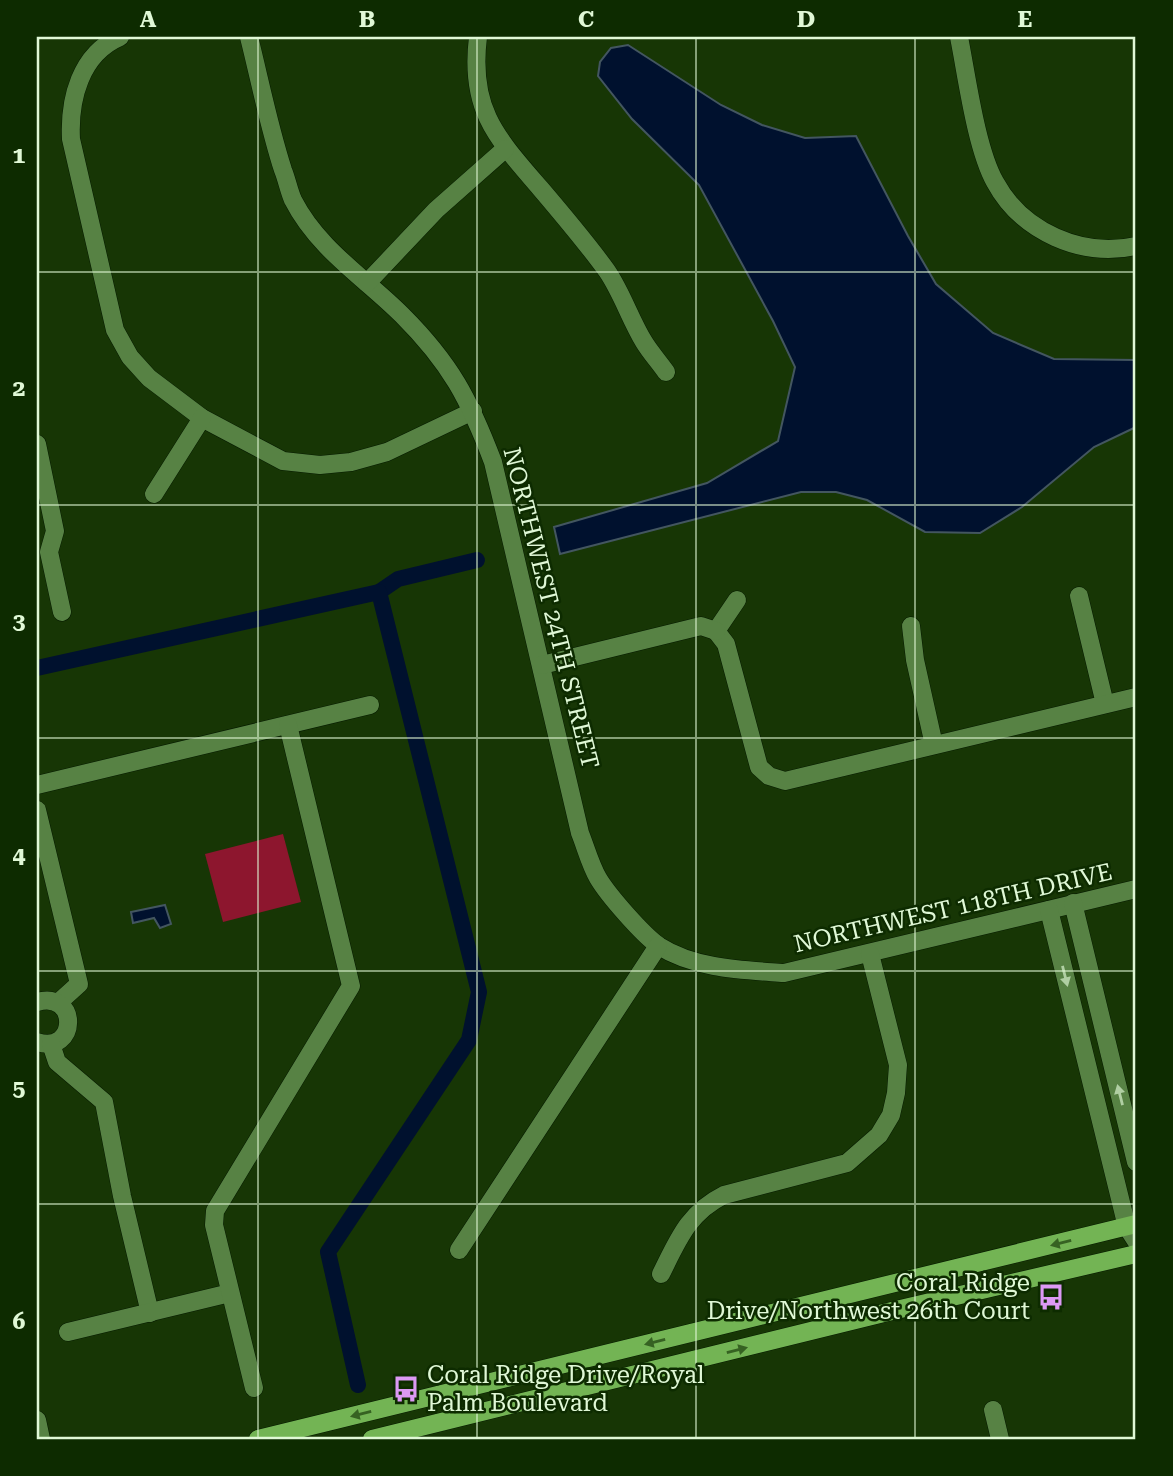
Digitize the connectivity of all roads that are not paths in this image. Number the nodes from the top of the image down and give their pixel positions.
1 (120, 37) edge
2 (249, 37) edge
3 (478, 37) edge
4 (958, 37) edge
5 (505, 149) junction
6 (1136, 246) edge
7 (367, 283) junction
8 (666, 372) dead end
9 (473, 411) junction
10 (202, 418) junction
11 (37, 444) edge
12 (154, 494) dead end
13 (43, 551) edge
14 (1079, 596) dead end
15 (737, 600) dead end
16 (62, 612) dead end
17 (911, 626) dead end
18 (716, 631) junction
19 (542, 665) junction
20 (1136, 697) edge
21 (1105, 704) junction
22 (370, 705) dead end
23 (288, 725) junction
24 (934, 745) junction
25 (37, 785) edge
26 (37, 810) edge
27 (1136, 889) edge
28 (1073, 903) junction
29 (1049, 909) junction
30 (658, 946) junction
31 (870, 954) junction
32 (38, 1002) edge
33 (58, 1003) junction
34 (44, 1043) edge
35 (1136, 1162) edge
36 (1133, 1230) edge
37 (460, 1250) dead end
38 (1136, 1254) edge
39 (661, 1275) dead end
40 (230, 1293) junction
41 (150, 1313) junction
42 (68, 1332) dead end
43 (618, 1351) junction
44 (624, 1378) junction
45 (254, 1388) dead end
46 (993, 1410) dead end
47 (37, 1420) edge
48 (41, 1439) edge
49 (257, 1439) edge
50 (372, 1439) edge
51 (1000, 1439) edge

1 - 10 street
2 - 7 street, NORTHWEST 24TH STREET
3 - 5 street
4 - 6 street
5 - 7 street
5 - 8 street
7 - 9 street, NORTHWEST 24TH STREET
9 - 10 street
9 - 19 street, NORTHWEST 24TH STREET
10 - 12 street
11 - 13 street
13 - 16 street
14 - 21 street
15 - 18 street
17 - 24 street
18 - 19 street
18 - 24 street
19 - 30 street, NORTHWEST 24TH STREET
20 - 21 street
21 - 24 street
22 - 23 street
23 - 25 street
23 - 40 street
26 - 33 street
27 - 28 street, NORTHWEST 118TH DRIVE
28 - 29 street, NORTHWEST 118TH DRIVE
35 -> 28 street
29 - 31 street, NORTHWEST 118TH DRIVE
29 -> 36 street
30 - 31 street, NORTHWEST 118TH DRIVE
30 - 37 street
31 - 39 street
32 - 33 street
33 - 34 street
34 - 41 street
36 -> 43 main road
44 -> 38 main road
40 - 41 street
40 - 45 street
41 - 42 street
43 - 44 main road
43 -> 49 main road
44 - 50 main road
46 - 51 street
47 - 48 street

